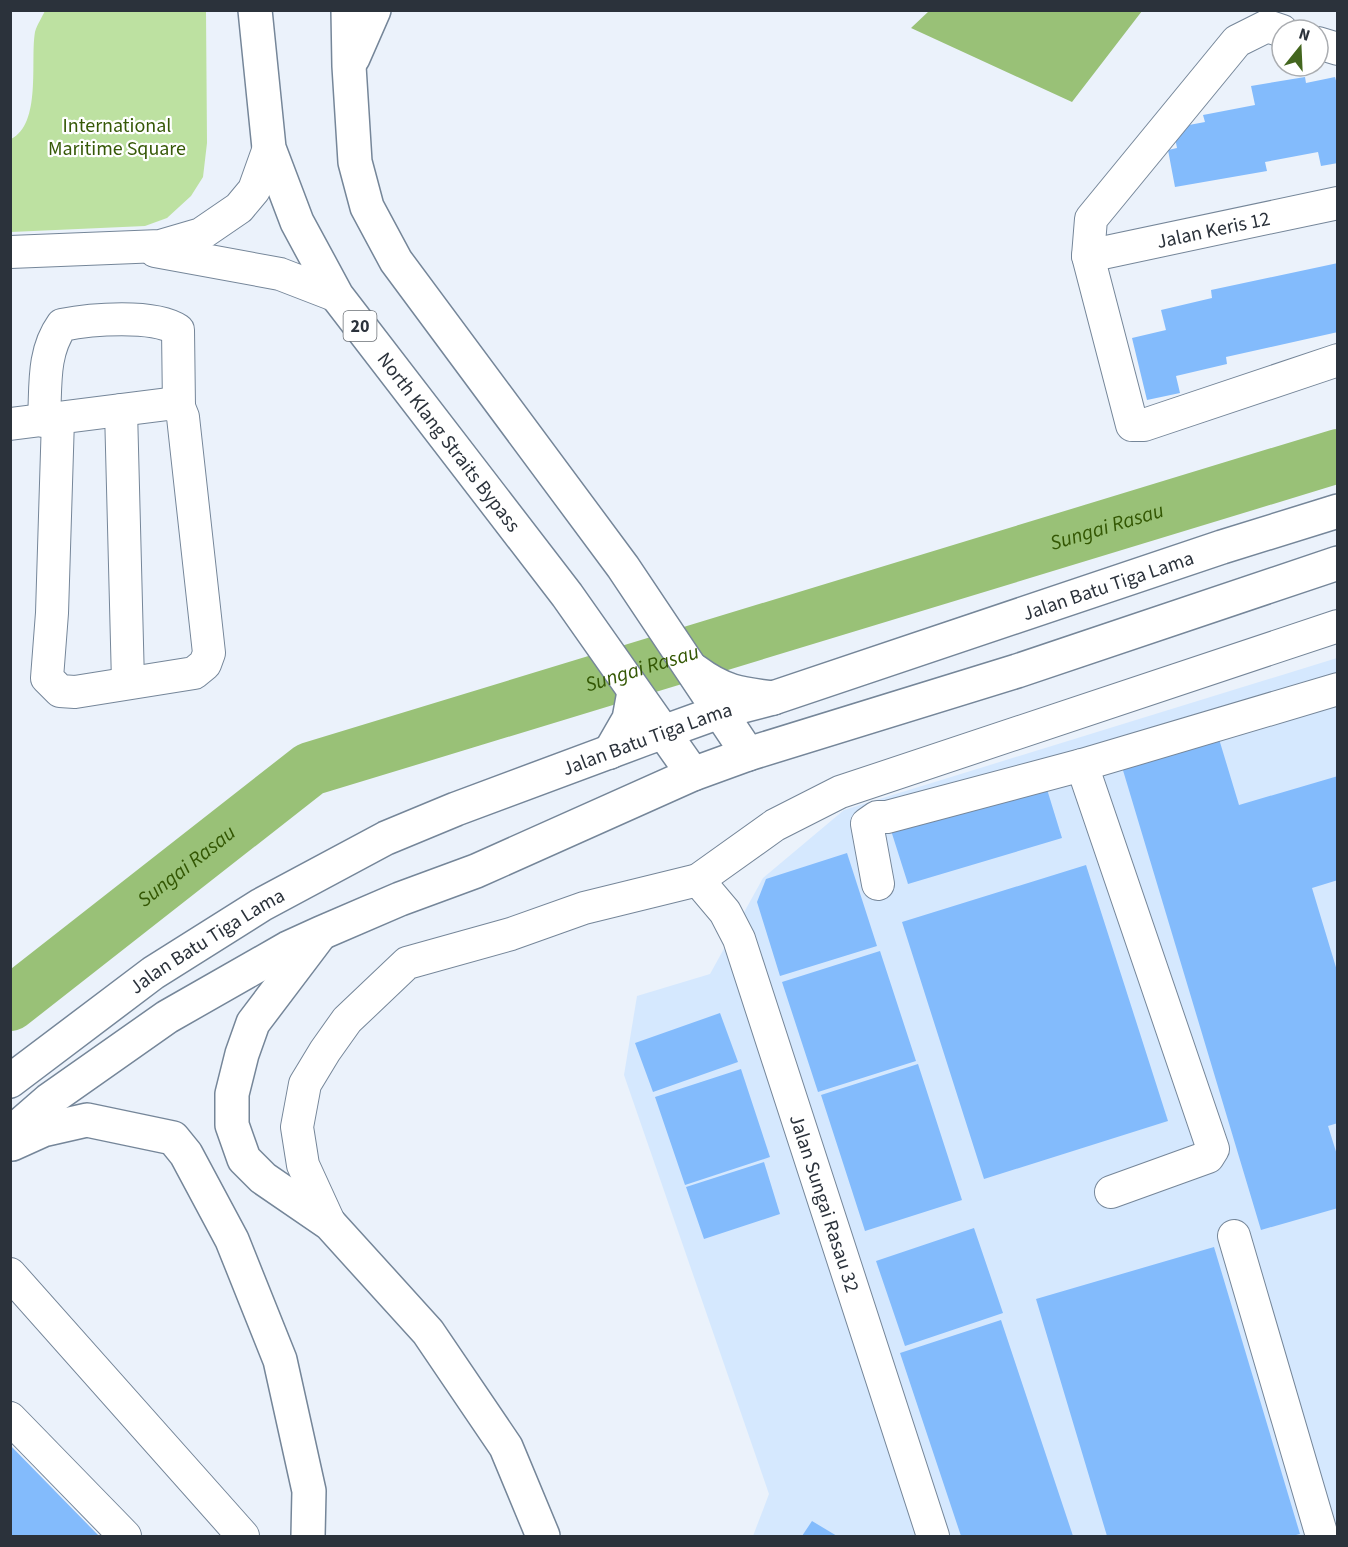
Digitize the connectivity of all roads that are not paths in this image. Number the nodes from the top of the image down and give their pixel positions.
1 (255, 10) edge
2 (348, 10) edge
3 (375, 10) edge
4 (1270, 27) edge
5 (349, 66) junction
6 (269, 148) junction
7 (1338, 203) edge
8 (139, 248) junction
9 (10, 252) edge
10 (1088, 256) junction
11 (337, 296) junction
12 (1338, 360) edge
13 (179, 407) junction
14 (121, 410) junction
15 (51, 420) junction
16 (10, 424) edge
17 (1338, 511) edge
18 (1338, 563) edge
19 (1338, 627) edge
20 (128, 682) junction
21 (705, 688) junction
22 (1338, 689) edge
23 (643, 713) junction
24 (748, 754) junction
25 (1082, 765) junction
26 (693, 774) junction
27 (698, 880) junction
28 (878, 884) dead end
29 (321, 933) junction
30 (10, 1081) edge
31 (10, 1134) edge
32 (10, 1145) edge
33 (1111, 1192) dead end
34 (330, 1224) junction
35 (1234, 1236) dead end
36 (10, 1274) edge
37 (10, 1418) edge
38 (124, 1536) edge
39 (243, 1536) edge
40 (308, 1536) edge
41 (543, 1536) edge
42 (933, 1536) edge
43 (1322, 1536) edge

1 - 6 main road, North Klang Straits Bypass / 20
2 - 5 main road
3 - 5 main road
4 - 10 street
5 - 21 main road
6 - 8 street
6 - 11 main road, North Klang Straits Bypass / 20
7 - 10 street, Jalan Keris 12
8 - 9 street
8 - 11 street
10 - 12 street
11 - 23 main road, North Klang Straits Bypass / 20
13 - 14 street
13 - 15 street
13 - 20 street
14 - 15 street
14 - 20 street
15 - 16 street
15 - 20 street
17 - 21 main road, Jalan Batu Tiga Lama
18 - 24 main road
19 - 27 street
21 - 23 main road, Jalan Batu Tiga Lama
21 - 24 main road
22 - 25 street
23 - 26 main road, North Klang Straits Bypass / 20
23 - 30 main road, Jalan Batu Tiga Lama
24 - 26 main road
25 - 28 street
25 - 33 street
26 - 29 main road
27 - 34 street
27 - 42 street, Jalan Sungai Rasau 32
29 - 31 main road
29 - 34 main road
32 - 40 main road
34 - 41 main road
35 - 43 street
36 - 39 street
37 - 38 street

